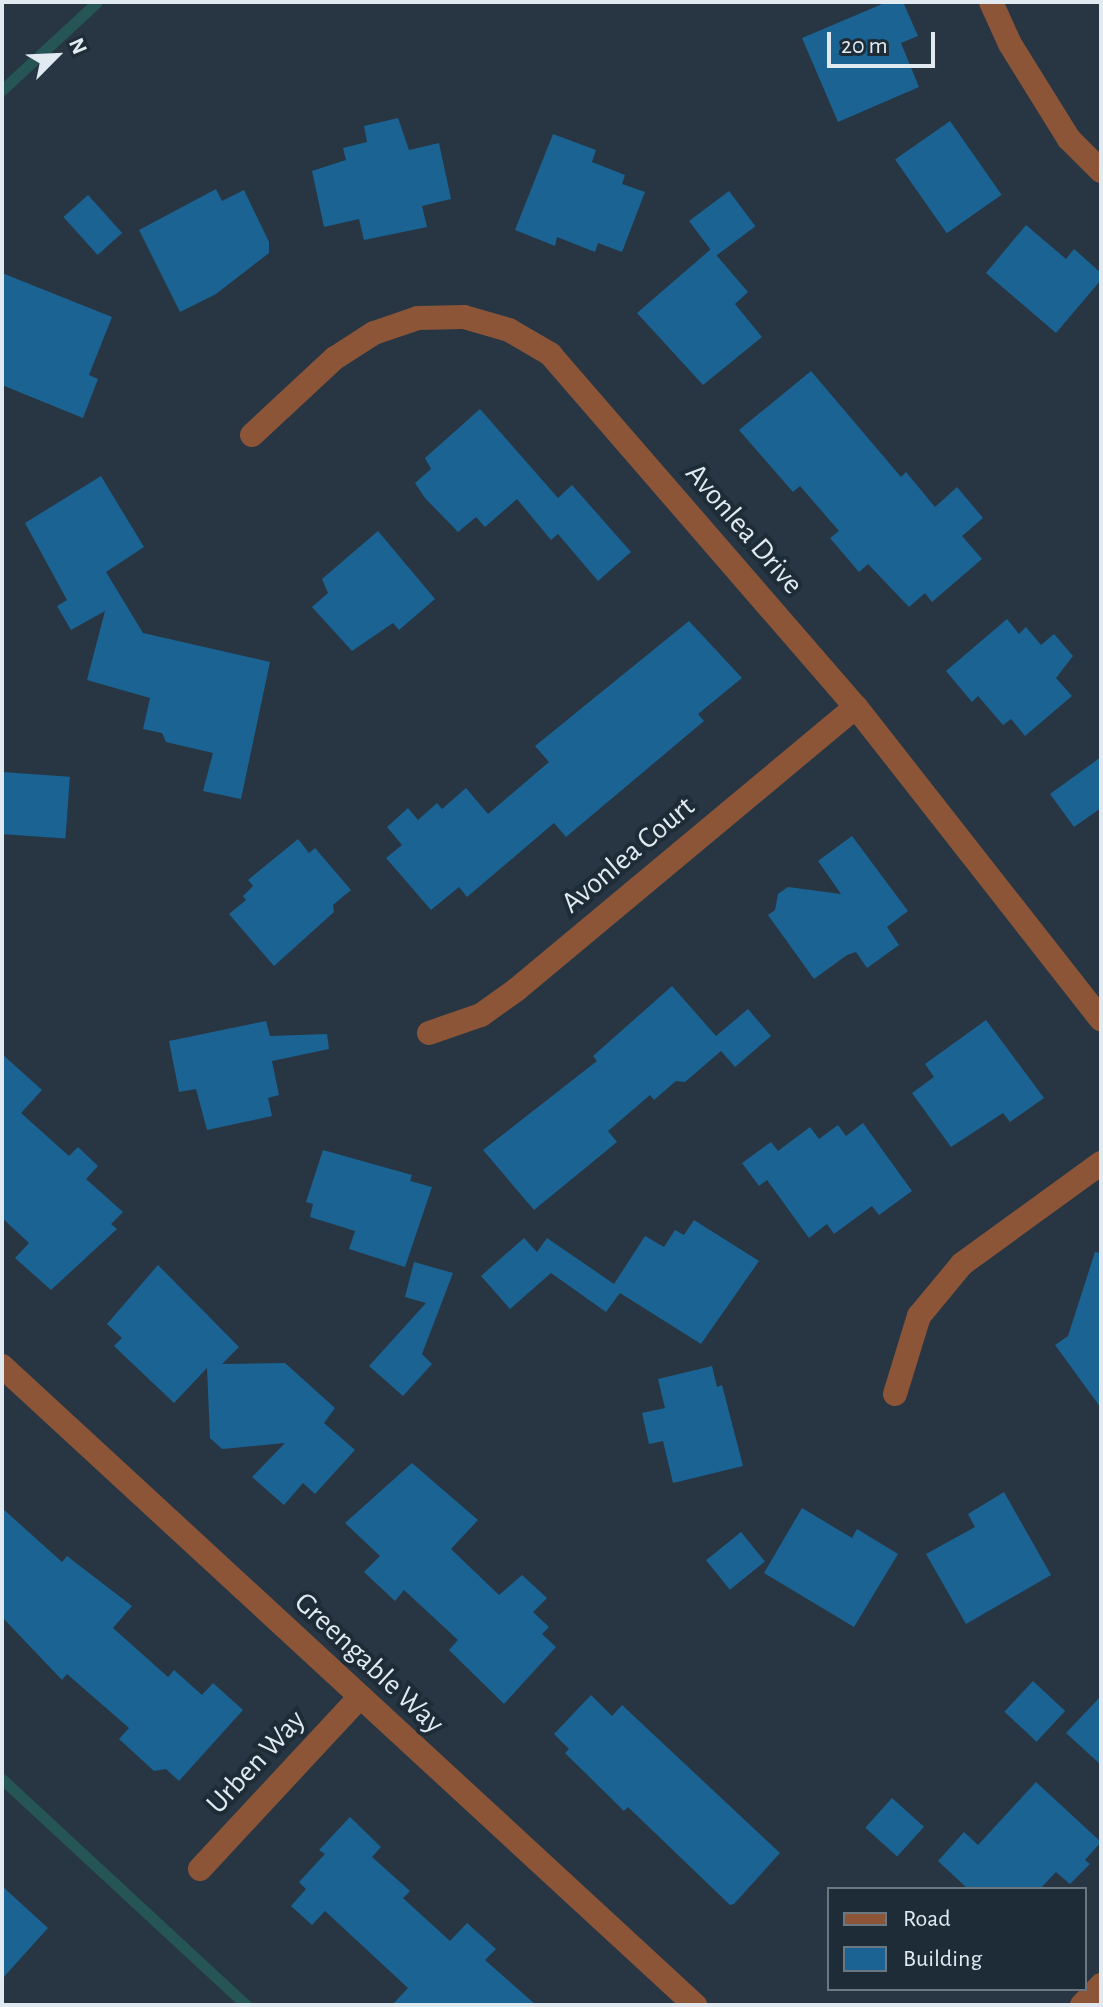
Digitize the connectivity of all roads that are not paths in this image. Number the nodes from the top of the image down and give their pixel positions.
1 (991, 2) edge
2 (1101, 171) edge
3 (252, 435) dead end
4 (856, 707) junction
5 (1101, 1020) edge
6 (429, 1033) dead end
7 (1101, 1163) edge
8 (2, 1366) edge
9 (895, 1394) dead end
10 (359, 1698) junction
11 (200, 1869) dead end
12 (1101, 1985) edge
13 (695, 2005) edge
14 (1082, 2005) edge

1 - 2 street
3 - 4 street, Avonlea Drive
4 - 5 street, Avonlea Drive
4 - 6 street, Avonlea Court
7 - 9 street
8 - 10 street, Greengable Way
10 - 11 street, Urben Way
10 - 13 street, Greengable Way
12 - 14 street

